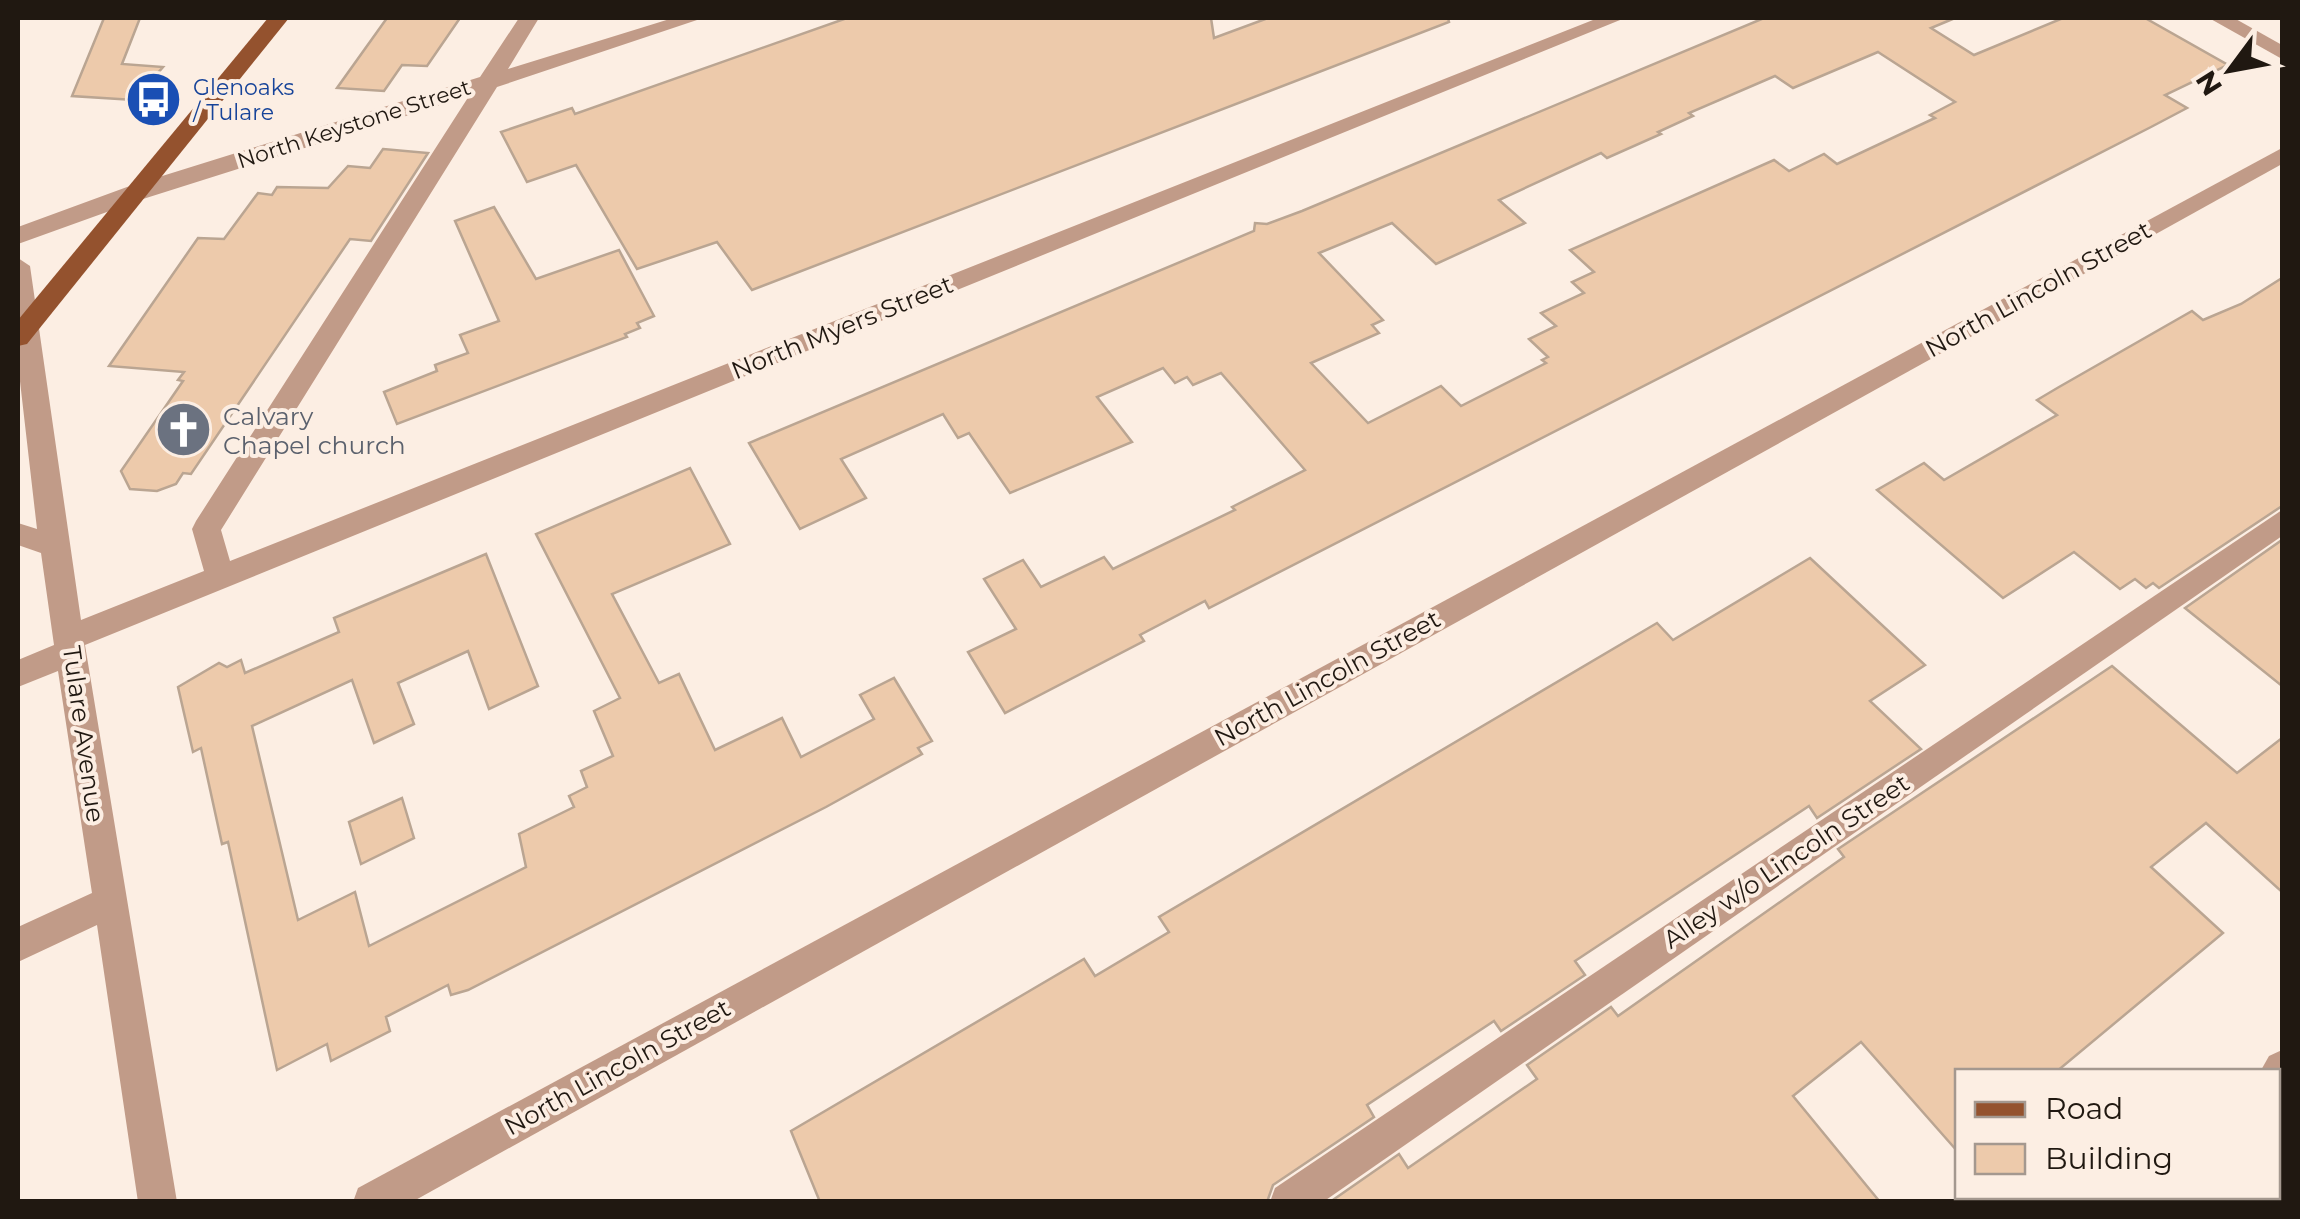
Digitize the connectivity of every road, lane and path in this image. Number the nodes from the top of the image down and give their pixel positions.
1 (279, 18) edge
2 (529, 18) edge
3 (693, 18) edge
4 (1614, 18) edge
5 (2219, 18) edge
6 (2282, 53) edge
7 (490, 82) junction
8 (2282, 155) edge
9 (135, 194) junction
10 (18, 236) edge
11 (18, 266) edge
12 (21, 332) edge
13 (2282, 521) edge
14 (18, 534) edge
15 (54, 546) junction
16 (220, 576) junction
17 (71, 645) junction
18 (18, 674) edge
19 (109, 902) junction
20 (18, 945) edge
21 (158, 1202) edge
22 (372, 1202) edge
23 (1289, 1202) edge

1 - 9 main road
2 - 7 street
3 - 7 street, North Keystone Street
4 - 16 street, North Myers Street
5 - 6 street
7 - 9 street, North Keystone Street
7 - 16 street
8 - 22 street, North Lincoln Street
9 - 10 street, North Keystone Street
9 - 12 main road
11 - 12 street, Tulare Avenue
12 - 15 street, Tulare Avenue
13 - 23 street, Alley w/o Lincoln Street
14 - 15 street
15 - 17 street, Tulare Avenue
16 - 17 street, North Myers Street
17 - 18 street, North Myers Street
17 - 19 street, Tulare Avenue
19 - 20 street
19 - 21 street, Tulare Avenue

